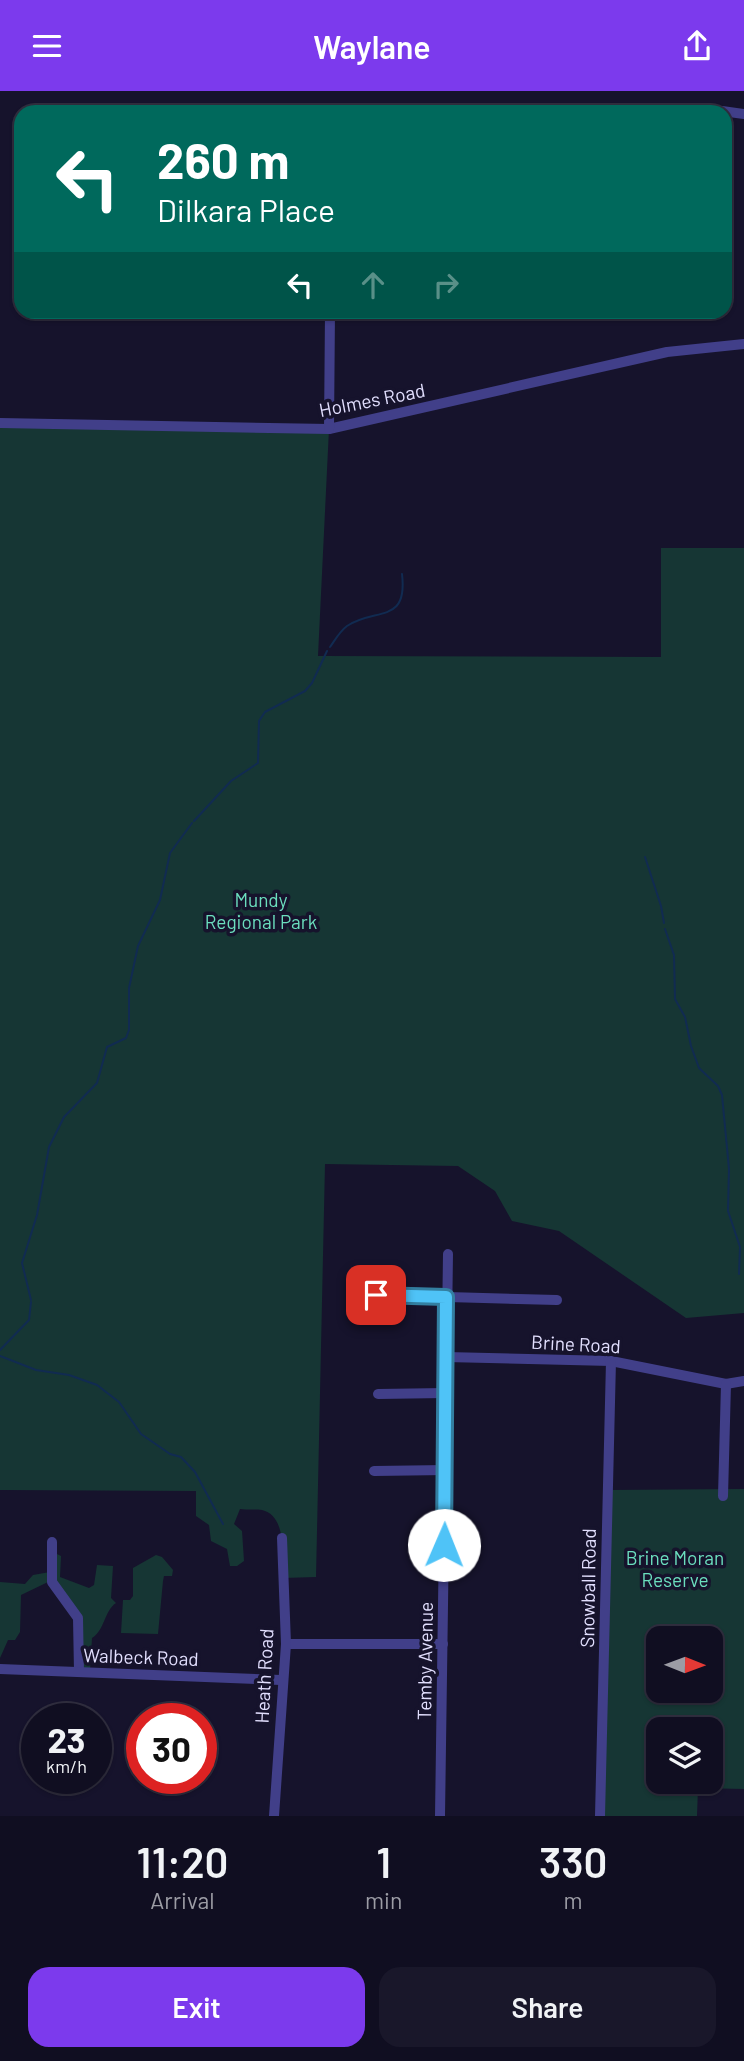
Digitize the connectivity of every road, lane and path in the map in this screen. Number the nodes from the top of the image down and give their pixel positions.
1 (330, 319) edge
2 (744, 344) edge
3 (0, 423) edge
4 (329, 429) junction
5 (448, 1254) dead end
6 (376, 1295) dead end
7 (446, 1297) junction
8 (557, 1300) dead end
9 (446, 1357) junction
10 (611, 1361) junction
11 (744, 1381) edge
12 (726, 1384) junction
13 (378, 1394) dead end
14 (445, 1394) junction
15 (446, 1470) junction
16 (374, 1471) dead end
17 (723, 1496) dead end
18 (282, 1538) dead end
19 (52, 1542) dead end
20 (286, 1644) junction
21 (443, 1644) junction
22 (0, 1669) edge
23 (79, 1672) junction
24 (281, 1680) junction
25 (274, 1816) edge
26 (440, 1816) edge
27 (600, 1816) edge

1 - 4 street
2 - 4 street, Holmes Road
3 - 4 street, Holmes Road
5 - 7 street, Temby Avenue
6 - 7 street
7 - 8 street
7 - 9 street, Temby Avenue
9 - 10 street, Brine Road
9 - 14 street, Temby Avenue
10 - 12 street, Brine Road
10 - 27 street, Snowball Road
11 - 12 street, Brine Road
12 - 17 street
13 - 14 street
14 - 15 street, Temby Avenue
15 - 16 street
15 - 21 street, Temby Avenue
18 - 20 street, Heath Road
19 - 23 street
20 - 21 street
20 - 24 street, Heath Road
21 - 26 street, Temby Avenue
22 - 23 street, Walbeck Road
23 - 24 street, Walbeck Road
24 - 25 street, Heath Road

